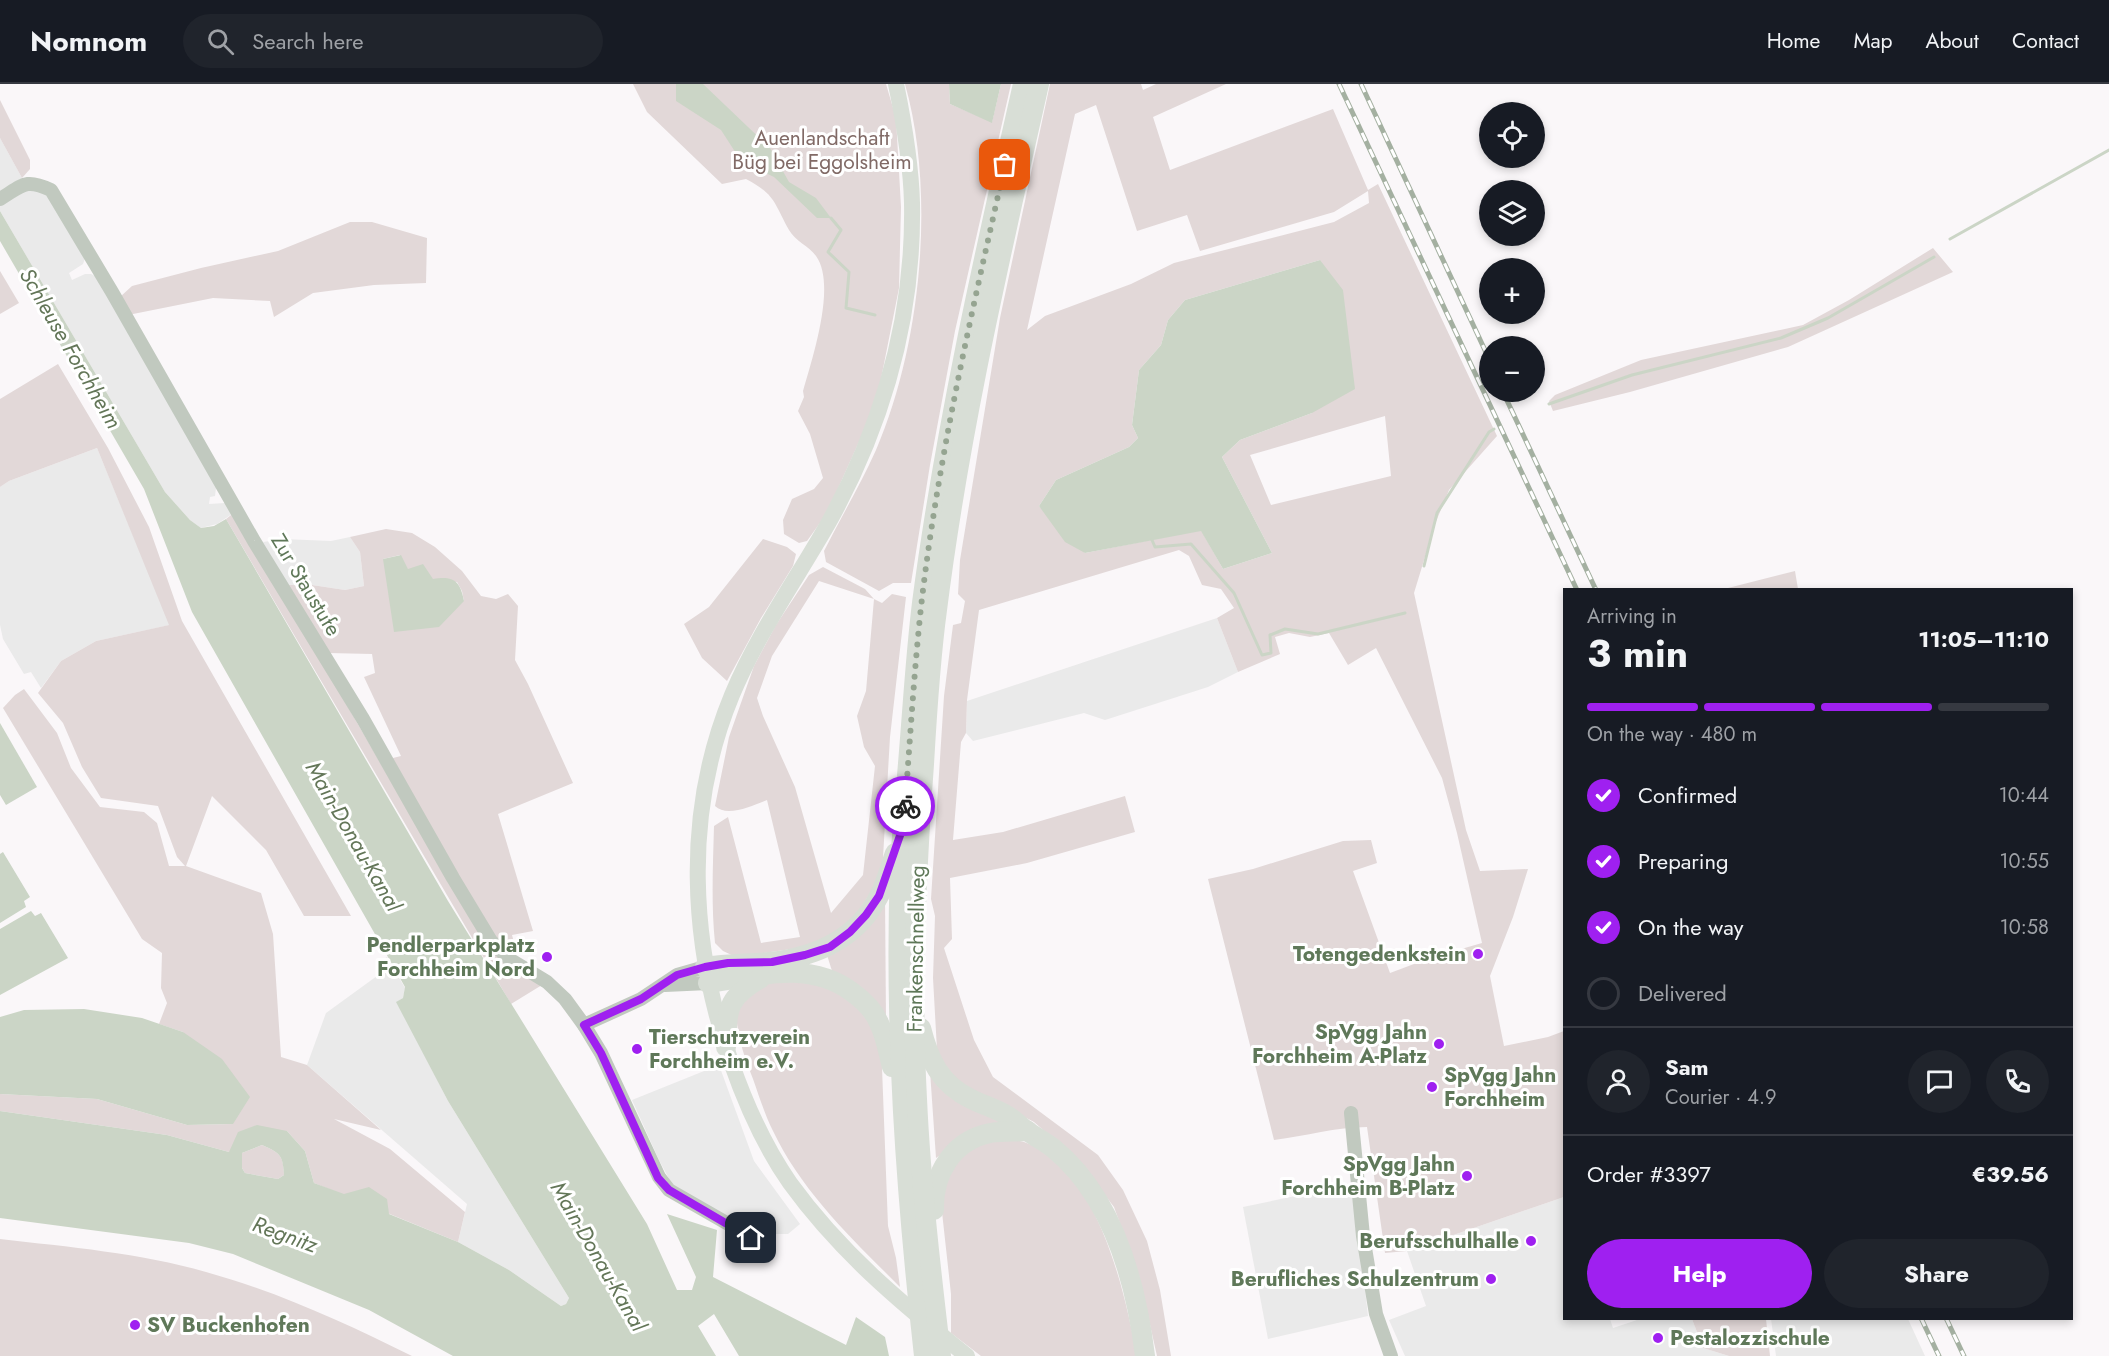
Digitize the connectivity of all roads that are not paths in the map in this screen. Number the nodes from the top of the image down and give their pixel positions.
1 (896, 84) edge
2 (1023, 84) edge
3 (1039, 84) edge
4 (1, 199) edge
5 (904, 824) junction
6 (769, 974) junction
7 (707, 975) junction
8 (914, 996) junction
9 (584, 1025) junction
10 (726, 1047) junction
11 (901, 1109) junction
12 (1351, 1113) dead end
13 (1028, 1131) junction
14 (927, 1233) junction
15 (751, 1238) dead end
16 (965, 1355) edge
17 (924, 1356) edge
18 (941, 1356) edge
19 (1144, 1356) edge
20 (1391, 1356) edge

1 - 7 main road
2 - 5 highway, Frankenschnellweg
3 - 8 highway, Frankenschnellweg
4 - 9 street, Zur Staustufe
5 - 7 highway
5 - 11 highway, Frankenschnellweg
6 - 7 highway
6 - 10 highway
6 - 11 highway
7 - 9 street
7 - 10 main road
8 - 13 highway
8 - 14 highway, Frankenschnellweg
9 - 15 street, Zur Staustufe
10 - 16 main road
11 - 17 highway, Frankenschnellweg
12 - 20 street
13 - 14 highway
13 - 19 highway
14 - 18 highway, Frankenschnellweg

